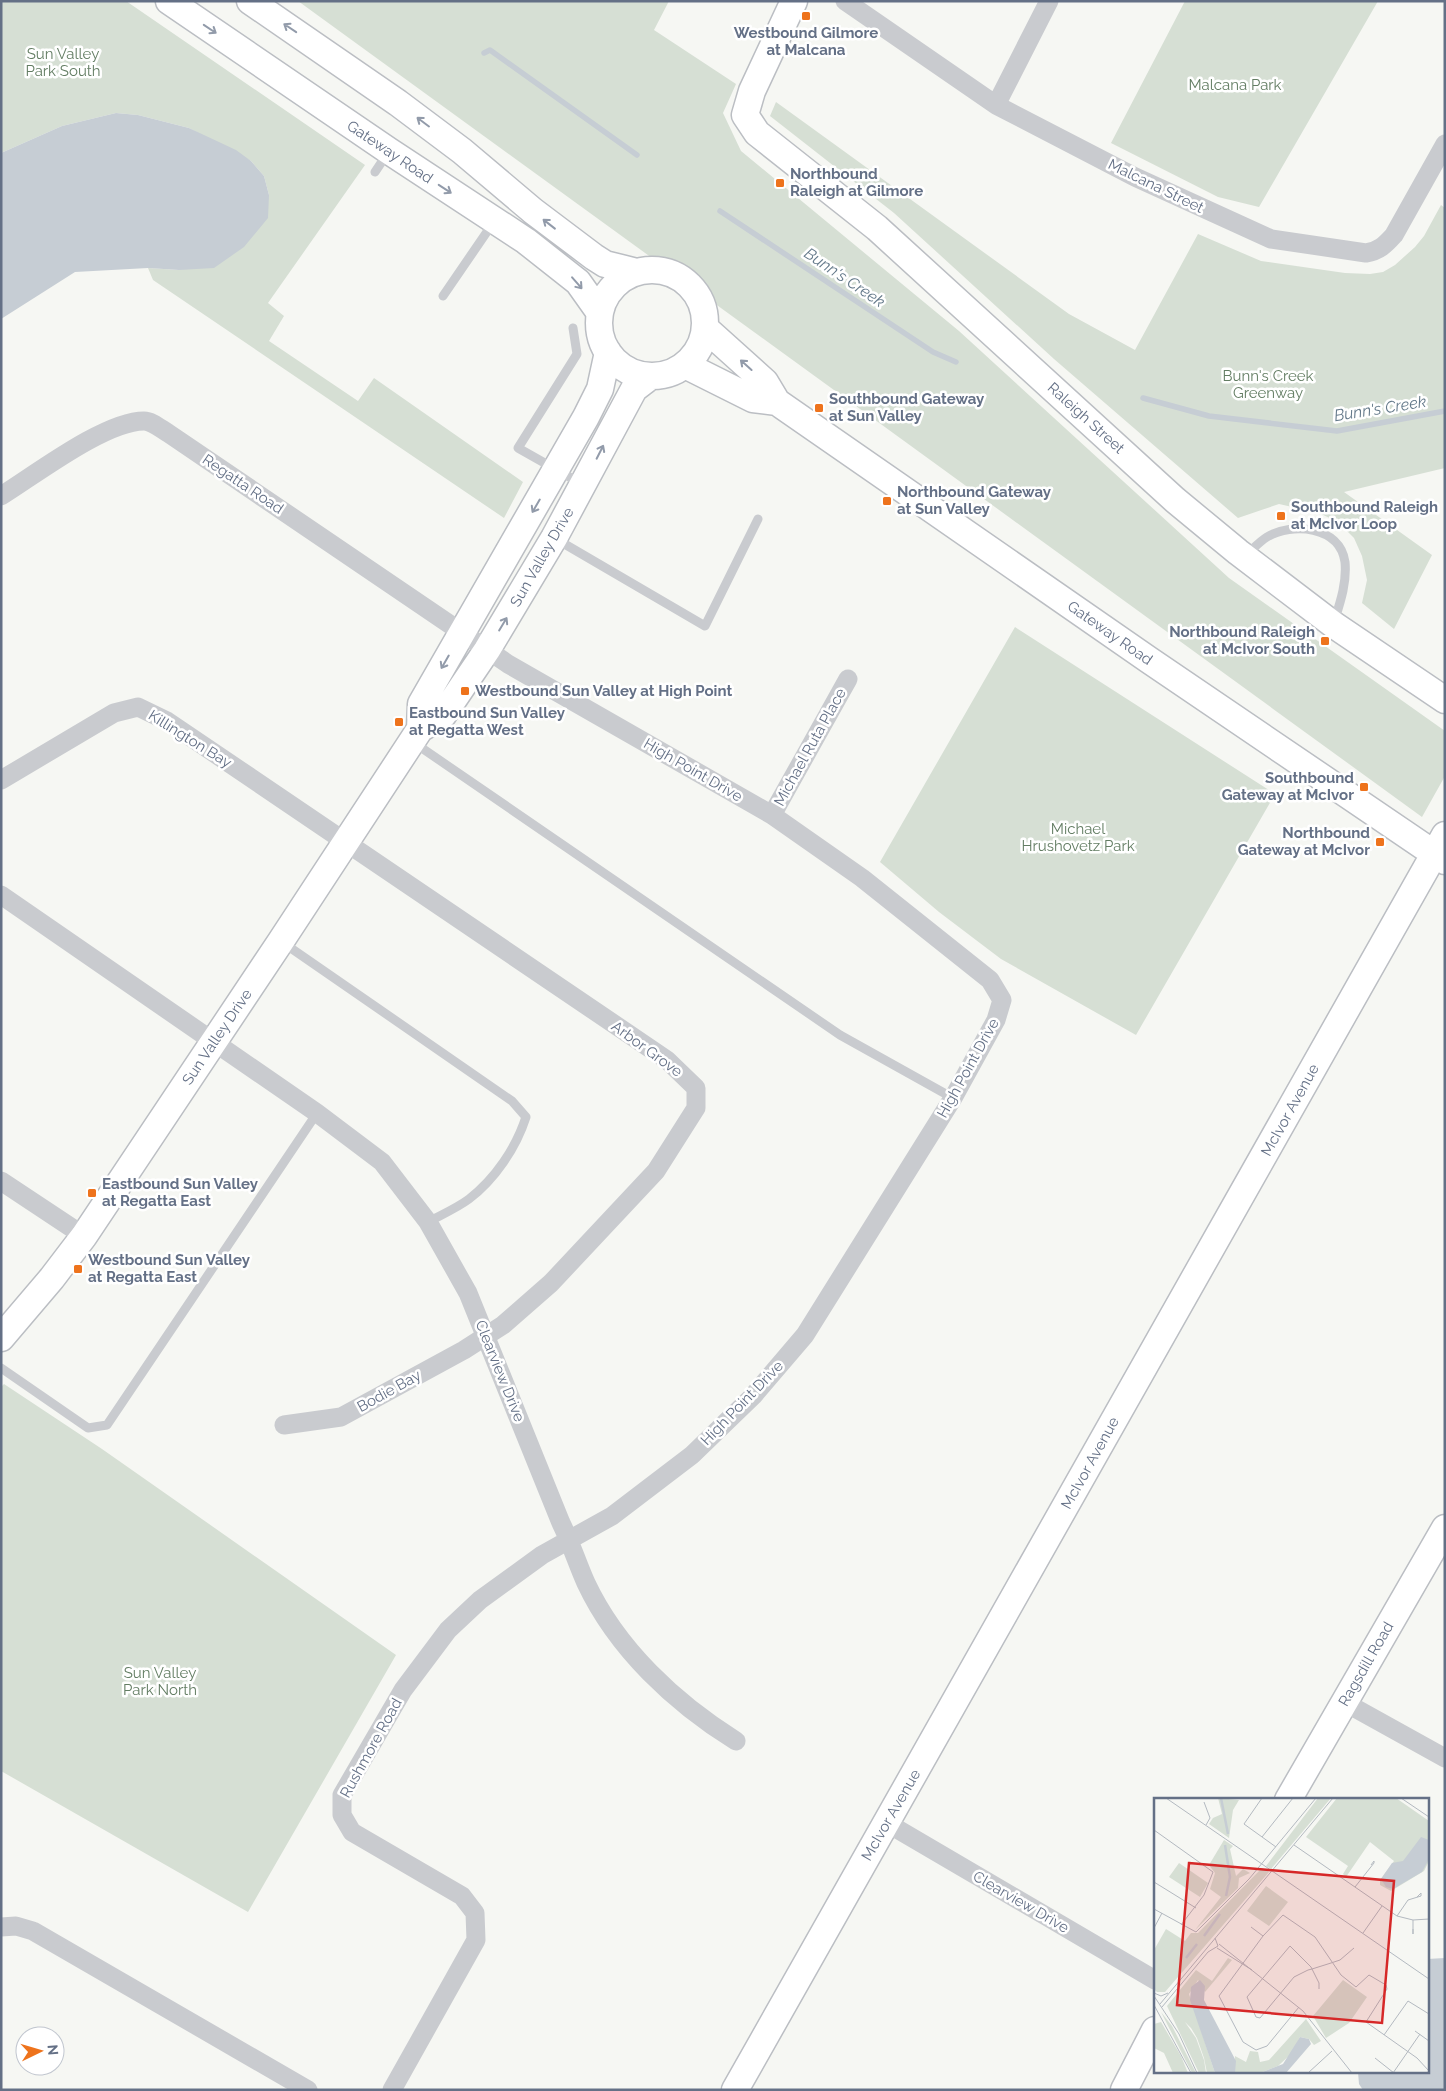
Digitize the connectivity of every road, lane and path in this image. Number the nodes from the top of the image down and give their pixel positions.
1 (169, 1) edge
2 (250, 1) edge
3 (794, 1) edge
4 (845, 1) edge
5 (1049, 1) edge
6 (996, 105) junction
7 (1445, 144) edge
8 (495, 221) junction
9 (636, 272) junction
10 (443, 296) dead end
11 (600, 313) junction
12 (573, 328) dead end
13 (705, 328) junction
14 (608, 352) junction
15 (685, 365) junction
16 (651, 376) junction
17 (776, 402) junction
18 (557, 470) junction
19 (583, 484) junction
20 (1, 496) edge
21 (758, 519) dead end
22 (554, 538) junction
23 (1244, 557) junction
24 (1334, 625) junction
25 (475, 642) junction
26 (848, 679) dead end
27 (1445, 700) edge
28 (416, 735) junction
29 (1, 780) edge
30 (772, 815) junction
31 (347, 842) junction
32 (1441, 850) edge
33 (1, 895) edge
34 (282, 942) junction
35 (214, 1041) junction
36 (953, 1098) junction
37 (317, 1113) junction
38 (1, 1181) edge
39 (428, 1222) junction
40 (84, 1236) junction
41 (486, 1336) junction
42 (1, 1338) edge
43 (1, 1368) edge
44 (284, 1426) dead end
45 (1445, 1528) edge
46 (570, 1541) junction
47 (1344, 1702) junction
48 (736, 1740) dead end
49 (1445, 1758) edge
50 (1289, 1798) edge
51 (887, 1823) junction
52 (1, 1927) edge
53 (1154, 1979) edge
54 (1154, 2032) edge
55 (308, 2090) edge
56 (392, 2090) edge
57 (735, 2090) edge
58 (1124, 2090) edge

1 -> 8 street, Gateway Road
9 -> 2 street
3 - 23 street, Raleigh Street
4 - 6 street, Malcana Street
5 - 6 street
6 - 7 street, Malcana Street
8 - 10 lane
8 -> 11 street, Gateway Road
9 - 11 street
9 - 13 street
11 - 14 street
12 - 18 lane
13 - 15 street
17 -> 13 street, Gateway Road
14 - 16 street
14 - 18 street, Sun Valley Drive
15 - 16 street
15 - 17 street, Gateway Road
19 -> 16 street, Sun Valley Drive
17 - 32 street, Gateway Road
18 - 19 lane
18 -> 25 street, Sun Valley Drive
19 - 22 street, Sun Valley Drive
20 - 25 street, Regatta Road
21 - 22 lane
25 -> 22 street, Sun Valley Drive
23 - 24 street, Raleigh Street
23 - 24 lane
24 - 27 street, Raleigh Street
25 - 28 street, Sun Valley Drive
25 - 30 street, High Point Drive
26 - 30 street, Michael Ruta Place
28 - 31 street, Sun Valley Drive
28 - 36 lane
29 - 31 street, Killington Bay
30 - 36 street, High Point Drive
31 - 34 street, Sun Valley Drive
31 - 41 street, Arbor Grove
32 - 51 street, McIvor Avenue
33 - 35 street
34 - 35 street, Sun Valley Drive
34 - 39 lane
35 - 37 street, Clearview Drive
35 - 40 street, Sun Valley Drive
36 - 46 street, High Point Drive
37 - 39 street, Clearview Drive
37 - 43 lane
38 - 40 street
39 - 41 street, Clearview Drive
40 - 42 street, Sun Valley Drive
41 - 44 street, Bodie Bay
41 - 46 street, Clearview Drive
45 - 47 street, Ragsdill Road
46 - 48 street, Clearview Drive
46 - 56 street, Rushmore Road
47 - 49 street
47 - 50 street, Ragsdill Road
51 - 53 street, Clearview Drive
51 - 57 street, McIvor Avenue
52 - 55 street
54 - 58 street

